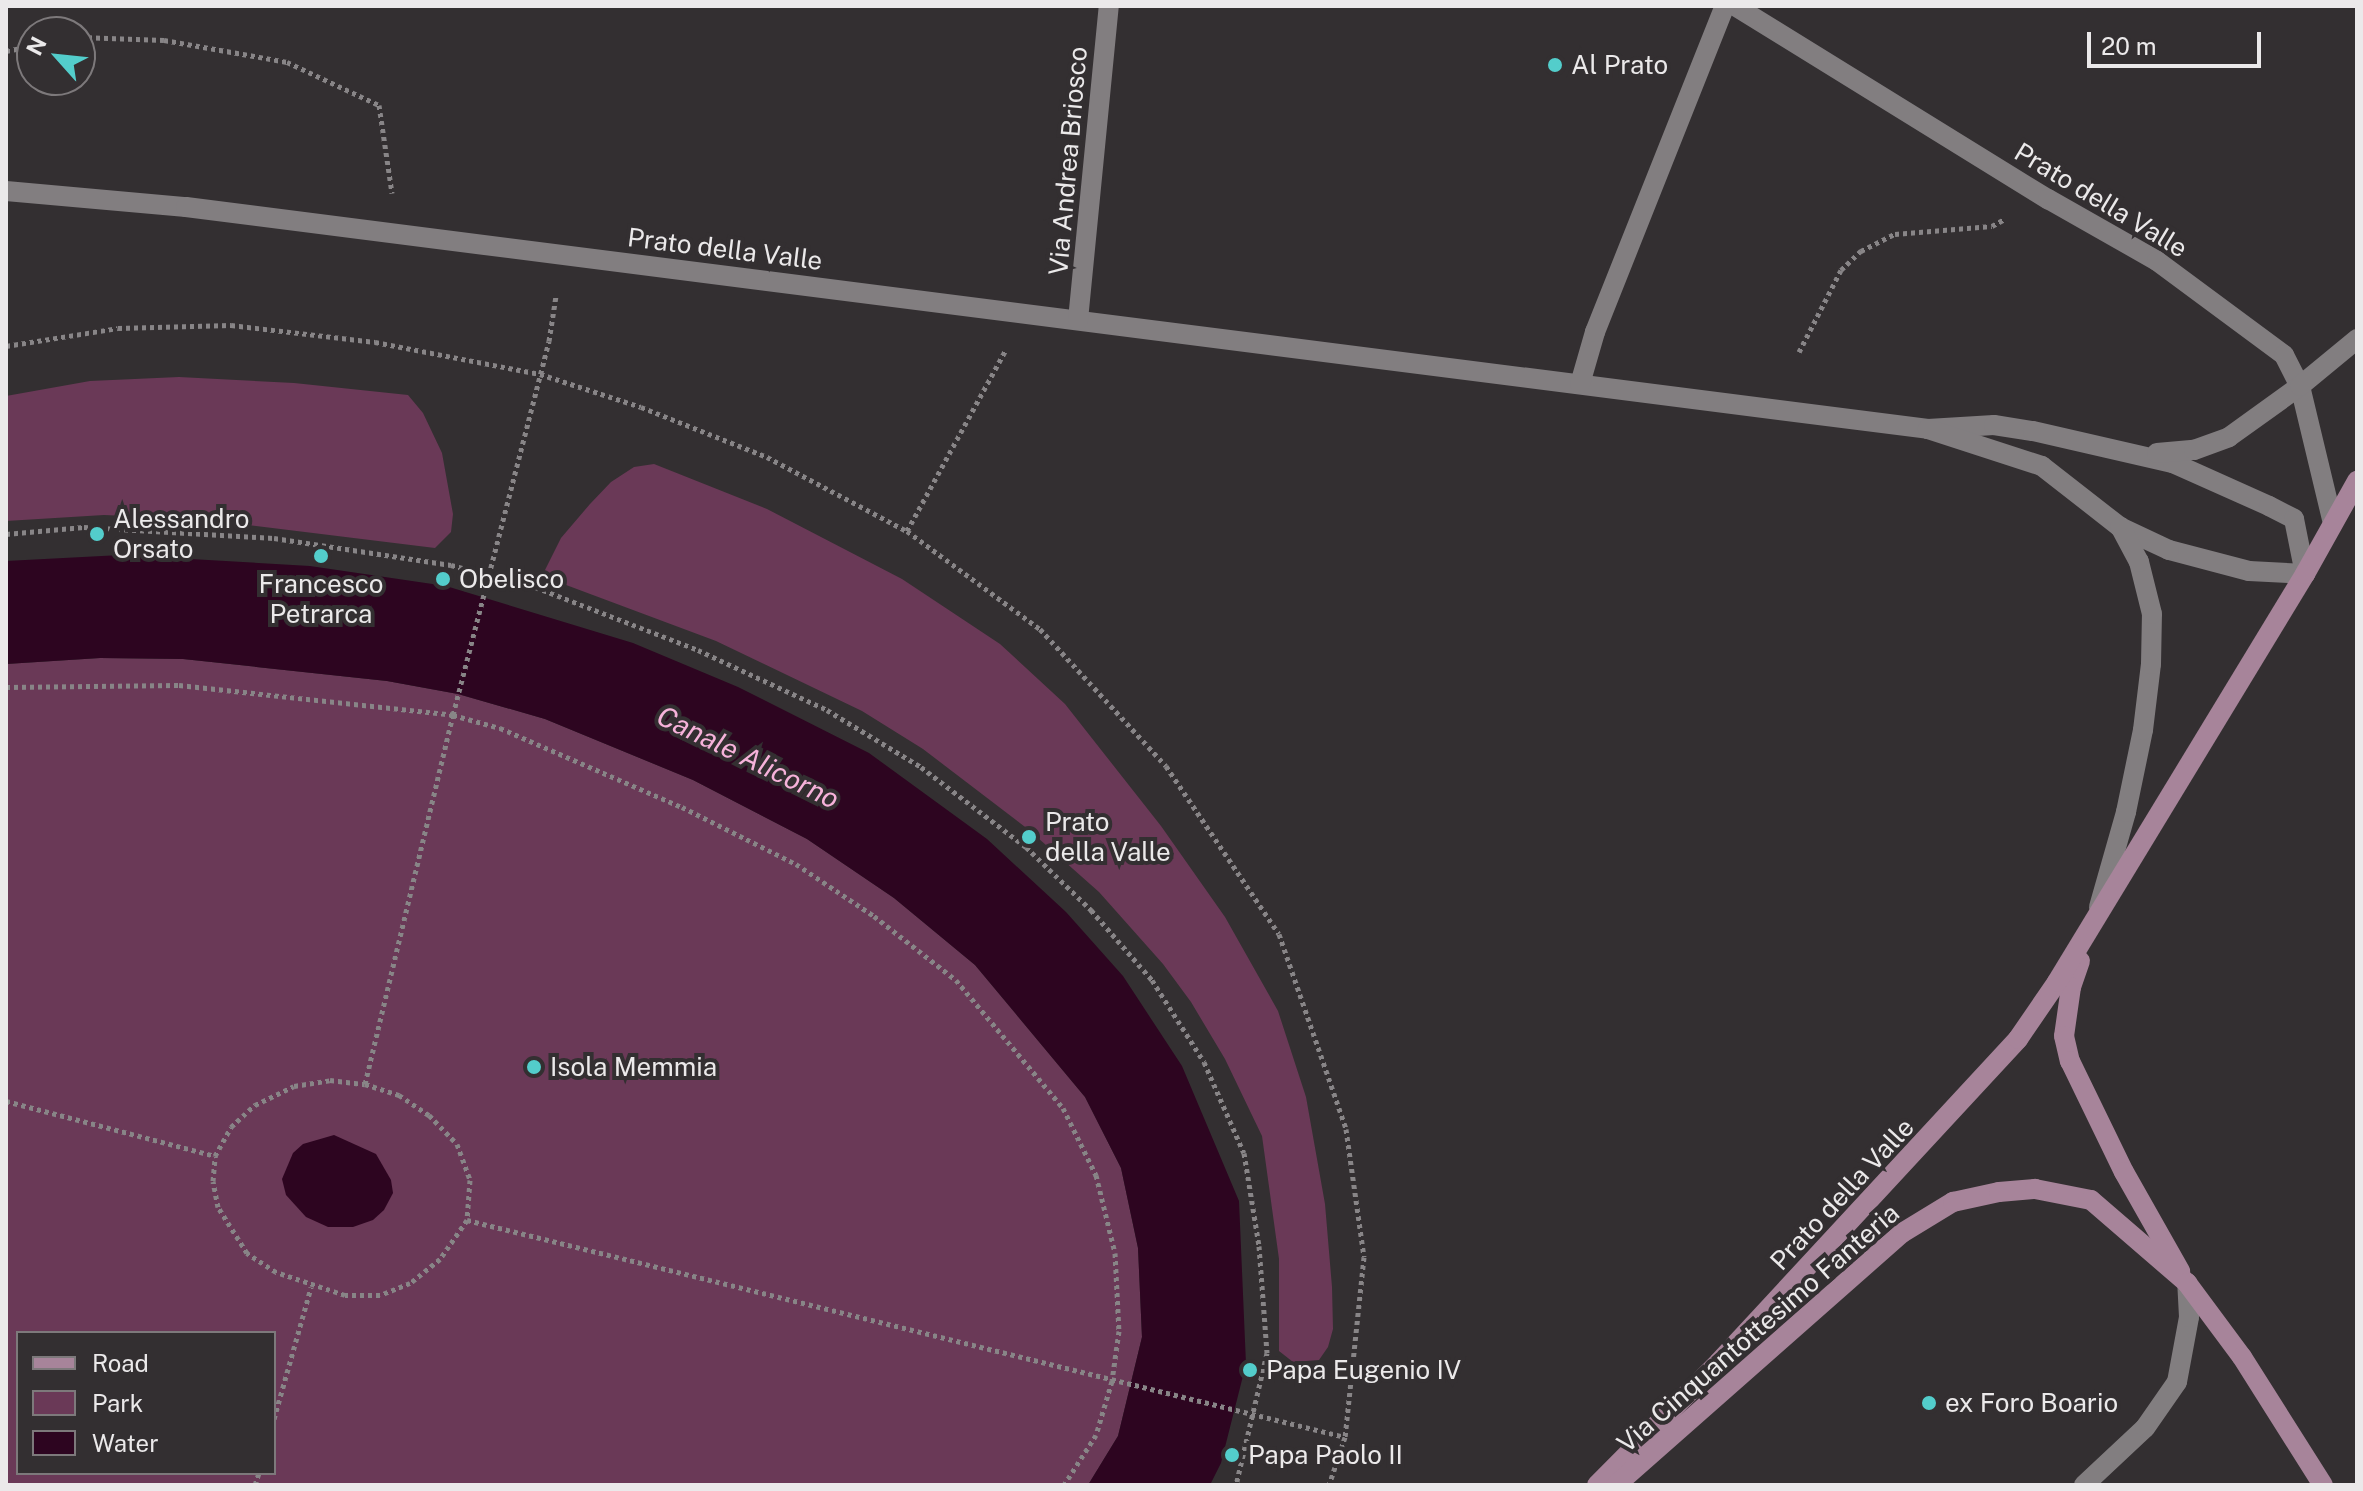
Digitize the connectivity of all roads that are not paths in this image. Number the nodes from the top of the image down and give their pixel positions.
1 (1109, 6) edge
2 (1725, 6) edge
3 (1735, 6) edge
4 (6, 191) edge
5 (1078, 320) junction
6 (2357, 339) edge
7 (1580, 384) junction
8 (2300, 386) junction
9 (1928, 429) junction
10 (2123, 450) junction
11 (2357, 481) edge
12 (2333, 523) junction
13 (2120, 527) junction
14 (2305, 574) junction
15 (2096, 916) junction
16 (2187, 1283) junction
17 (1597, 1485) edge
18 (1616, 1485) edge
19 (2084, 1485) edge
20 (2323, 1485) edge

1 - 5 street, Via Andrea Briosco
2 - 7 street
3 - 8 street, Prato della Valle
4 - 5 street, Prato della Valle
5 - 7 street, Prato della Valle
6 - 8 street
7 - 9 street, Prato della Valle
8 - 10 street
8 - 12 street, Prato della Valle
9 - 10 street, Prato della Valle
9 - 13 street, Prato della Valle
10 - 14 street, Prato della Valle
11 - 12 street, Prato della Valle
12 - 14 street, Prato della Valle
13 - 14 street, Prato della Valle
13 - 15 street, Prato della Valle
14 - 15 street, Prato della Valle
15 - 16 street, Via Cinquantottesimo Fanteria
15 - 17 street, Prato della Valle
16 - 18 street, Via Cinquantottesimo Fanteria
16 - 19 street
16 - 20 street, Via Cinquantottesimo Fanteria

